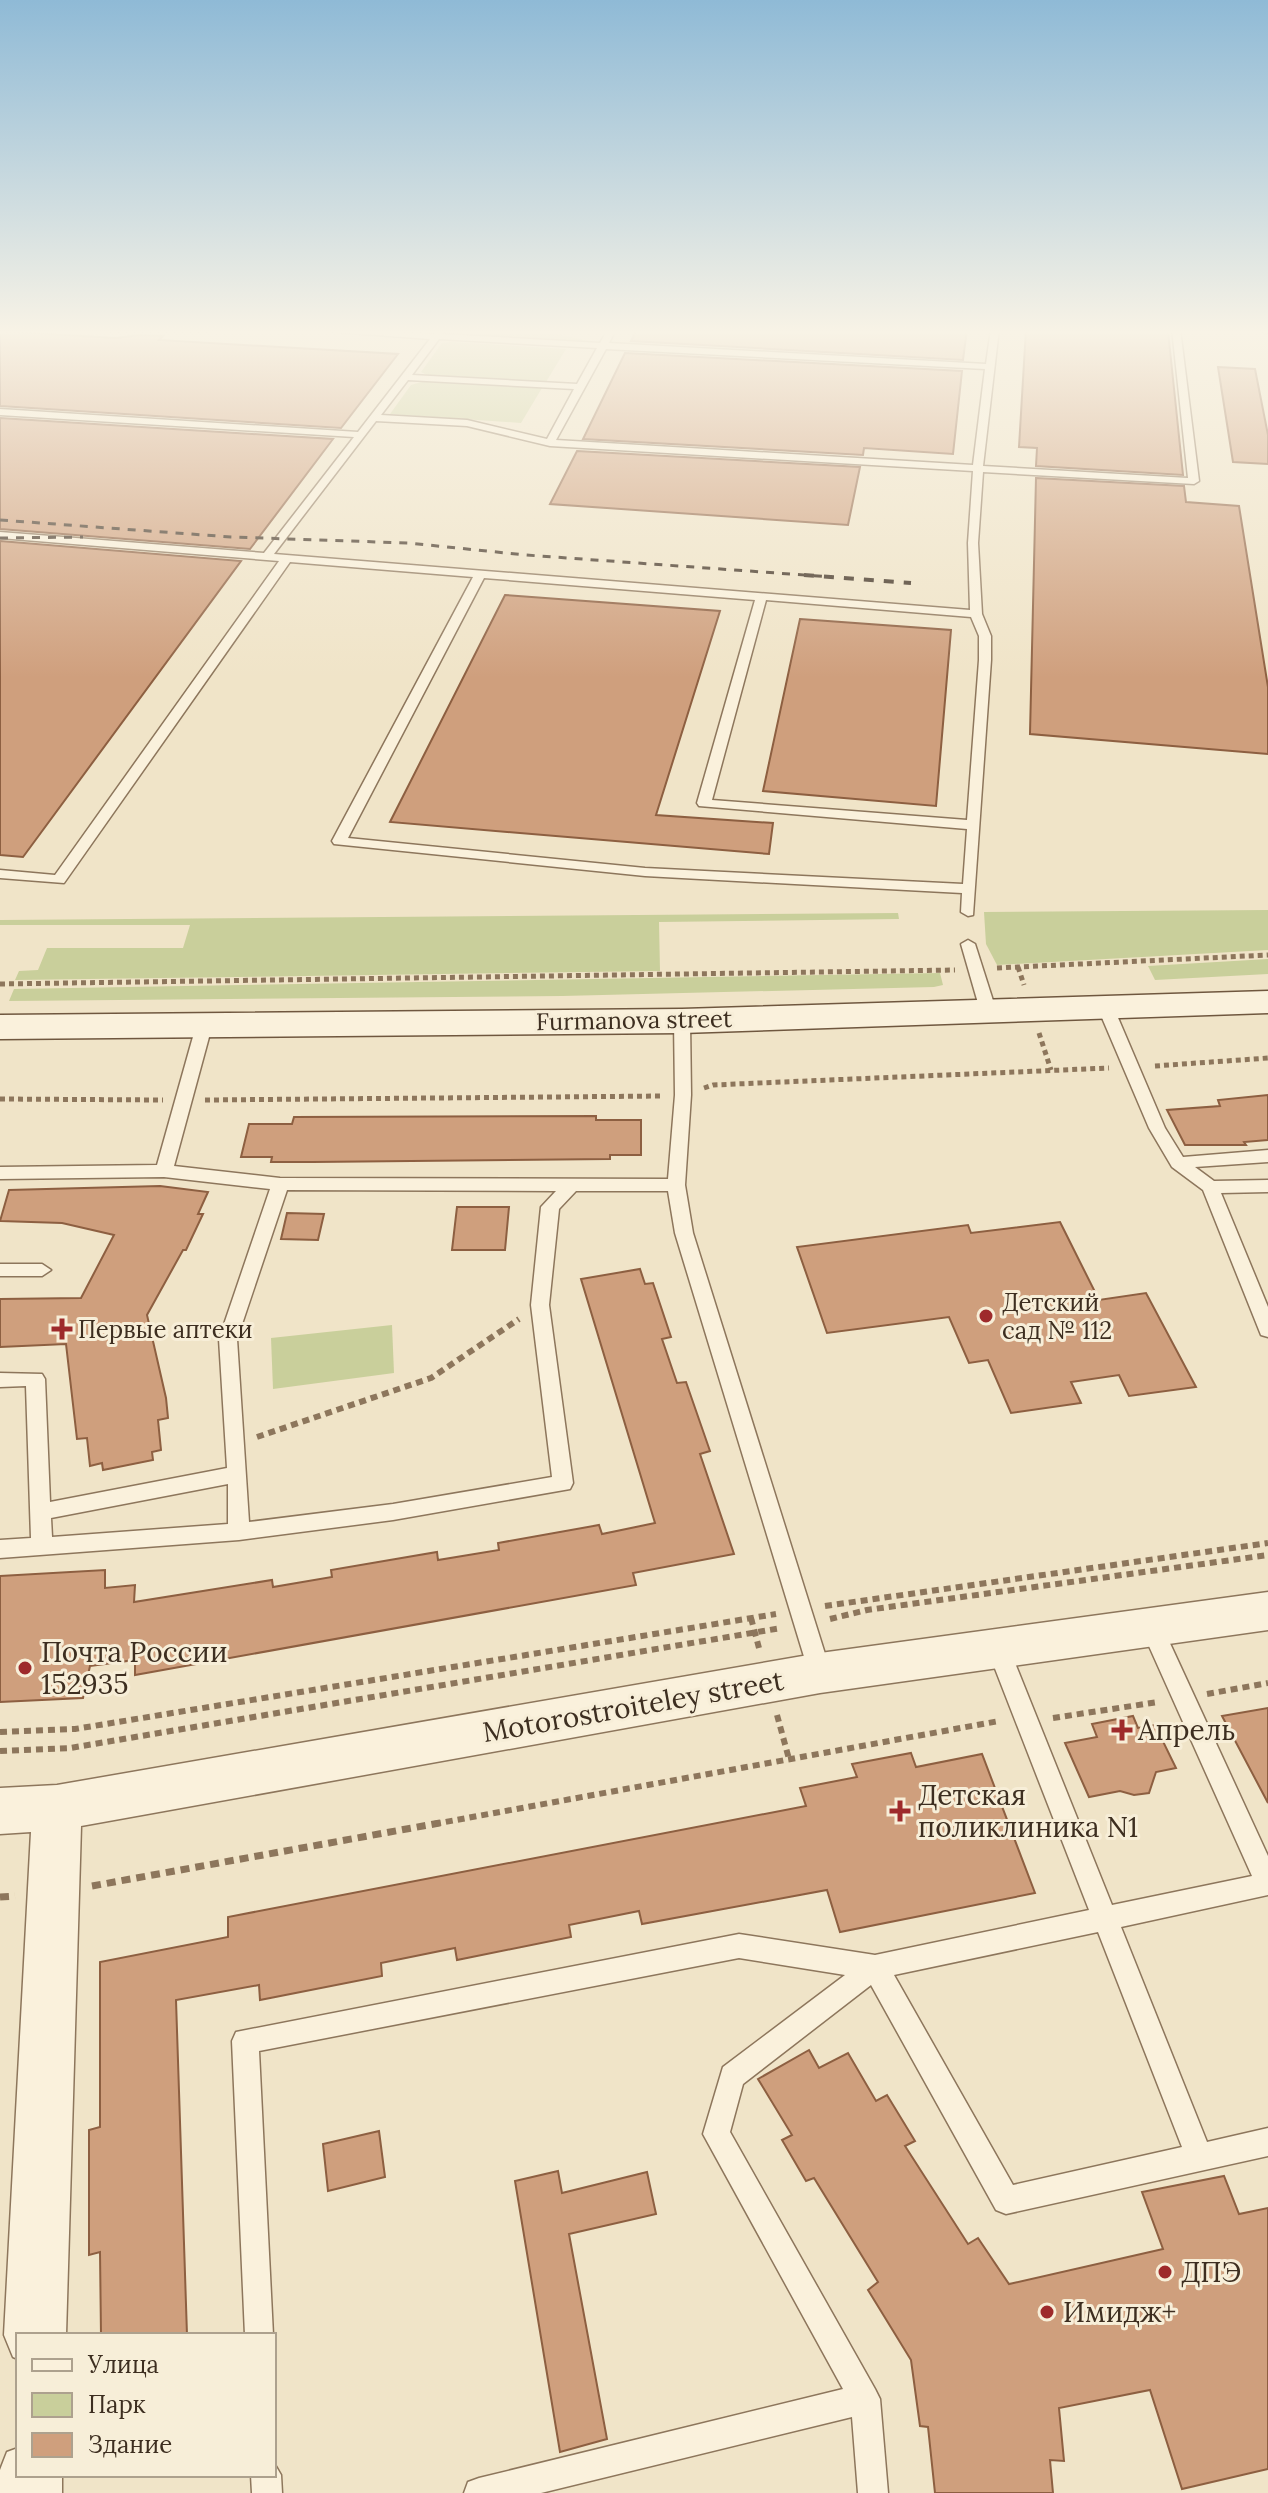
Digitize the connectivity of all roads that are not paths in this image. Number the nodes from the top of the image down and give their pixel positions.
1 (353, 445) edge
2 (592, 445) edge
3 (981, 445) edge
4 (1190, 445) edge
5 (978, 467) junction
6 (0, 535) edge
7 (267, 556) junction
8 (287, 558) junction
9 (480, 574) junction
10 (761, 597) junction
11 (976, 614) junction
12 (974, 825) junction
13 (0, 874) edge
14 (969, 889) junction
15 (968, 912) dead end
16 (968, 944) dead end
17 (1268, 1002) edge
18 (1105, 1006) junction
19 (988, 1010) junction
20 (682, 1021) junction
21 (204, 1026) junction
22 (0, 1027) edge
23 (1268, 1156) edge
24 (1178, 1163) junction
25 (164, 1171) junction
26 (0, 1173) edge
27 (280, 1184) junction
28 (572, 1184) junction
29 (676, 1185) junction
30 (1268, 1186) edge
31 (1210, 1187) junction
32 (0, 1270) edge
33 (42, 1270) dead end
34 (1268, 1330) edge
35 (0, 1380) edge
36 (238, 1474) junction
37 (40, 1512) junction
38 (239, 1532) junction
39 (42, 1546) junction
40 (0, 1549) edge
41 (1268, 1611) edge
42 (1151, 1626) junction
43 (998, 1648) junction
44 (820, 1673) junction
45 (57, 1808) junction
46 (0, 1811) edge
47 (1268, 1884) edge
48 (26, 1895) edge
49 (1103, 1916) junction
50 (875, 1967) junction
51 (1268, 2142) edge
52 (1199, 2156) junction
53 (35, 2333) edge
54 (259, 2333) edge
55 (865, 2399) junction
56 (479, 2493) edge
57 (873, 2493) edge

1 - 7 lane
2 - 5 lane
3 - 5 lane
4 - 5 lane
5 - 11 lane
6 - 7 lane
7 - 8 lane
8 - 9 lane
8 - 13 lane
9 - 10 lane
9 - 14 lane
10 - 11 lane
10 - 12 lane
11 - 12 lane
12 - 14 lane
14 - 15 lane
16 - 19 lane
17 - 18 main road, Furmanova street
18 - 19 main road, Furmanova street
18 - 24 lane
19 - 20 main road, Furmanova street
20 - 21 main road, Furmanova street
20 - 29 lane
21 - 22 main road, Furmanova street
21 - 25 lane
23 - 24 lane
24 - 31 lane
25 - 26 lane
25 - 27 lane
27 - 28 lane
27 - 36 lane
28 - 29 lane
28 - 38 lane
29 - 44 lane
30 - 31 lane
31 - 34 lane
32 - 33 lane
35 - 37 lane
36 - 37 lane
36 - 38 lane
37 - 39 lane
38 - 39 lane
39 - 40 lane
41 - 42 street, Motorostroiteley street
42 - 43 street, Motorostroiteley street
42 - 47 lane
43 - 44 street, Motorostroiteley street
43 - 49 lane
44 - 45 street, Motorostroiteley street
45 - 46 street, Motorostroiteley street
45 - 48 street
47 - 49 lane
48 - 53 street
49 - 50 lane
49 - 52 lane
50 - 52 lane
50 - 54 lane
50 - 55 lane
51 - 52 lane
55 - 56 lane
55 - 57 lane

